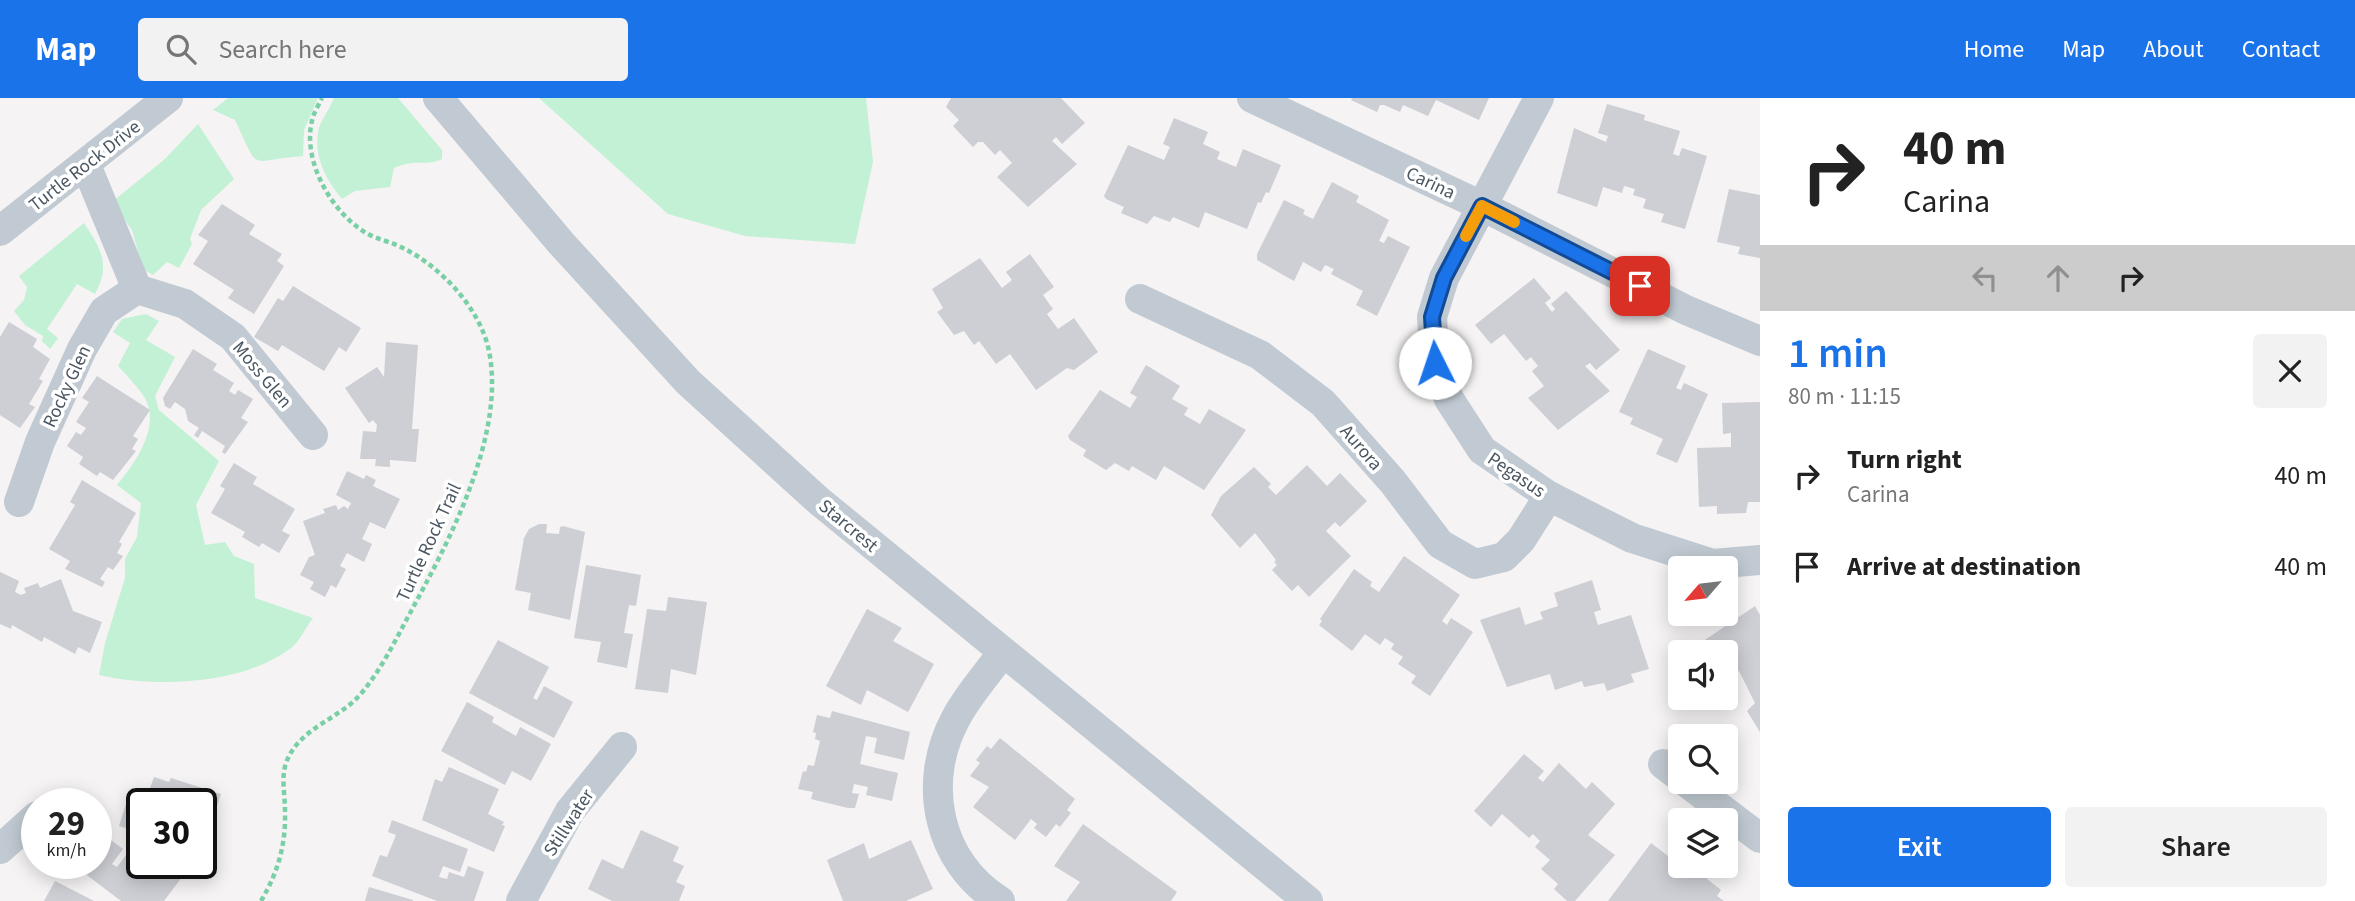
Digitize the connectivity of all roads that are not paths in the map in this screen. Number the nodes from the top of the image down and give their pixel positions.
1 (168, 98) edge
2 (438, 98) edge
3 (1252, 98) edge
4 (1539, 98) edge
5 (86, 165) junction
6 (1482, 206) junction
7 (0, 231) edge
8 (137, 289) junction
9 (1140, 299) dead end
10 (1760, 341) edge
11 (313, 435) dead end
12 (1549, 496) junction
13 (19, 502) dead end
14 (1760, 560) edge
15 (1003, 652) junction
16 (622, 747) dead end
17 (1702, 794) edge
18 (21, 830) edge
19 (1760, 838) edge
20 (0, 849) edge
21 (522, 901) edge
22 (1000, 901) edge
23 (1308, 901) edge

1 - 5 street, Turtle Rock Drive
2 - 15 street, Starcrest
3 - 6 street, Carina
4 - 6 street, Pegasus
5 - 7 street, Turtle Rock Drive
5 - 8 street
6 - 10 street, Carina
6 - 12 street, Pegasus
8 - 11 street, Moss Glen
8 - 13 street, Rocky Glen
9 - 12 street, Aurora
12 - 14 street, Pegasus
15 - 22 street
15 - 23 street, Starcrest
16 - 21 street, Stillwater
17 - 19 street
18 - 20 street

